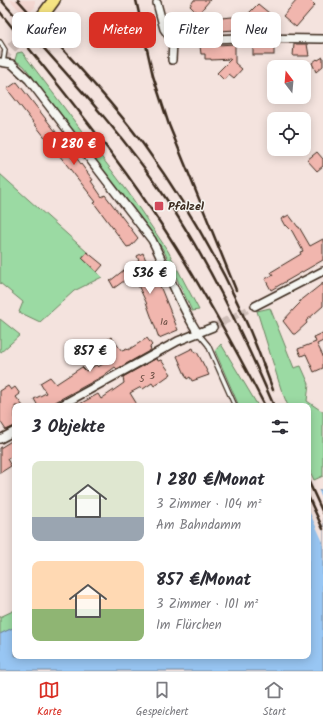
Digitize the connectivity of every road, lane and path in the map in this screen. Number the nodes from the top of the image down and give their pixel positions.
1 (54, 0) edge
2 (157, 3) dead end
3 (45, 12) tunnel mouth
4 (164, 29) edge
5 (223, 39) edge
6 (323, 39) edge
7 (0, 42) edge
8 (172, 48) edge
9 (172, 60) dead end
10 (2, 62) edge
11 (323, 271) edge
12 (255, 306) tunnel mouth
13 (213, 327) tunnel mouth
14 (198, 333) junction
15 (65, 403) edge
16 (234, 403) edge
17 (12, 433) edge
18 (0, 440) edge

1 - 3 main road
2 - 4 street
5 - 6 street
7 - 10 lane
8 - 9 street
10 - 14 street
11 - 12 street
13 - 14 street
14 - 15 street
14 - 16 lane
17 - 18 street

